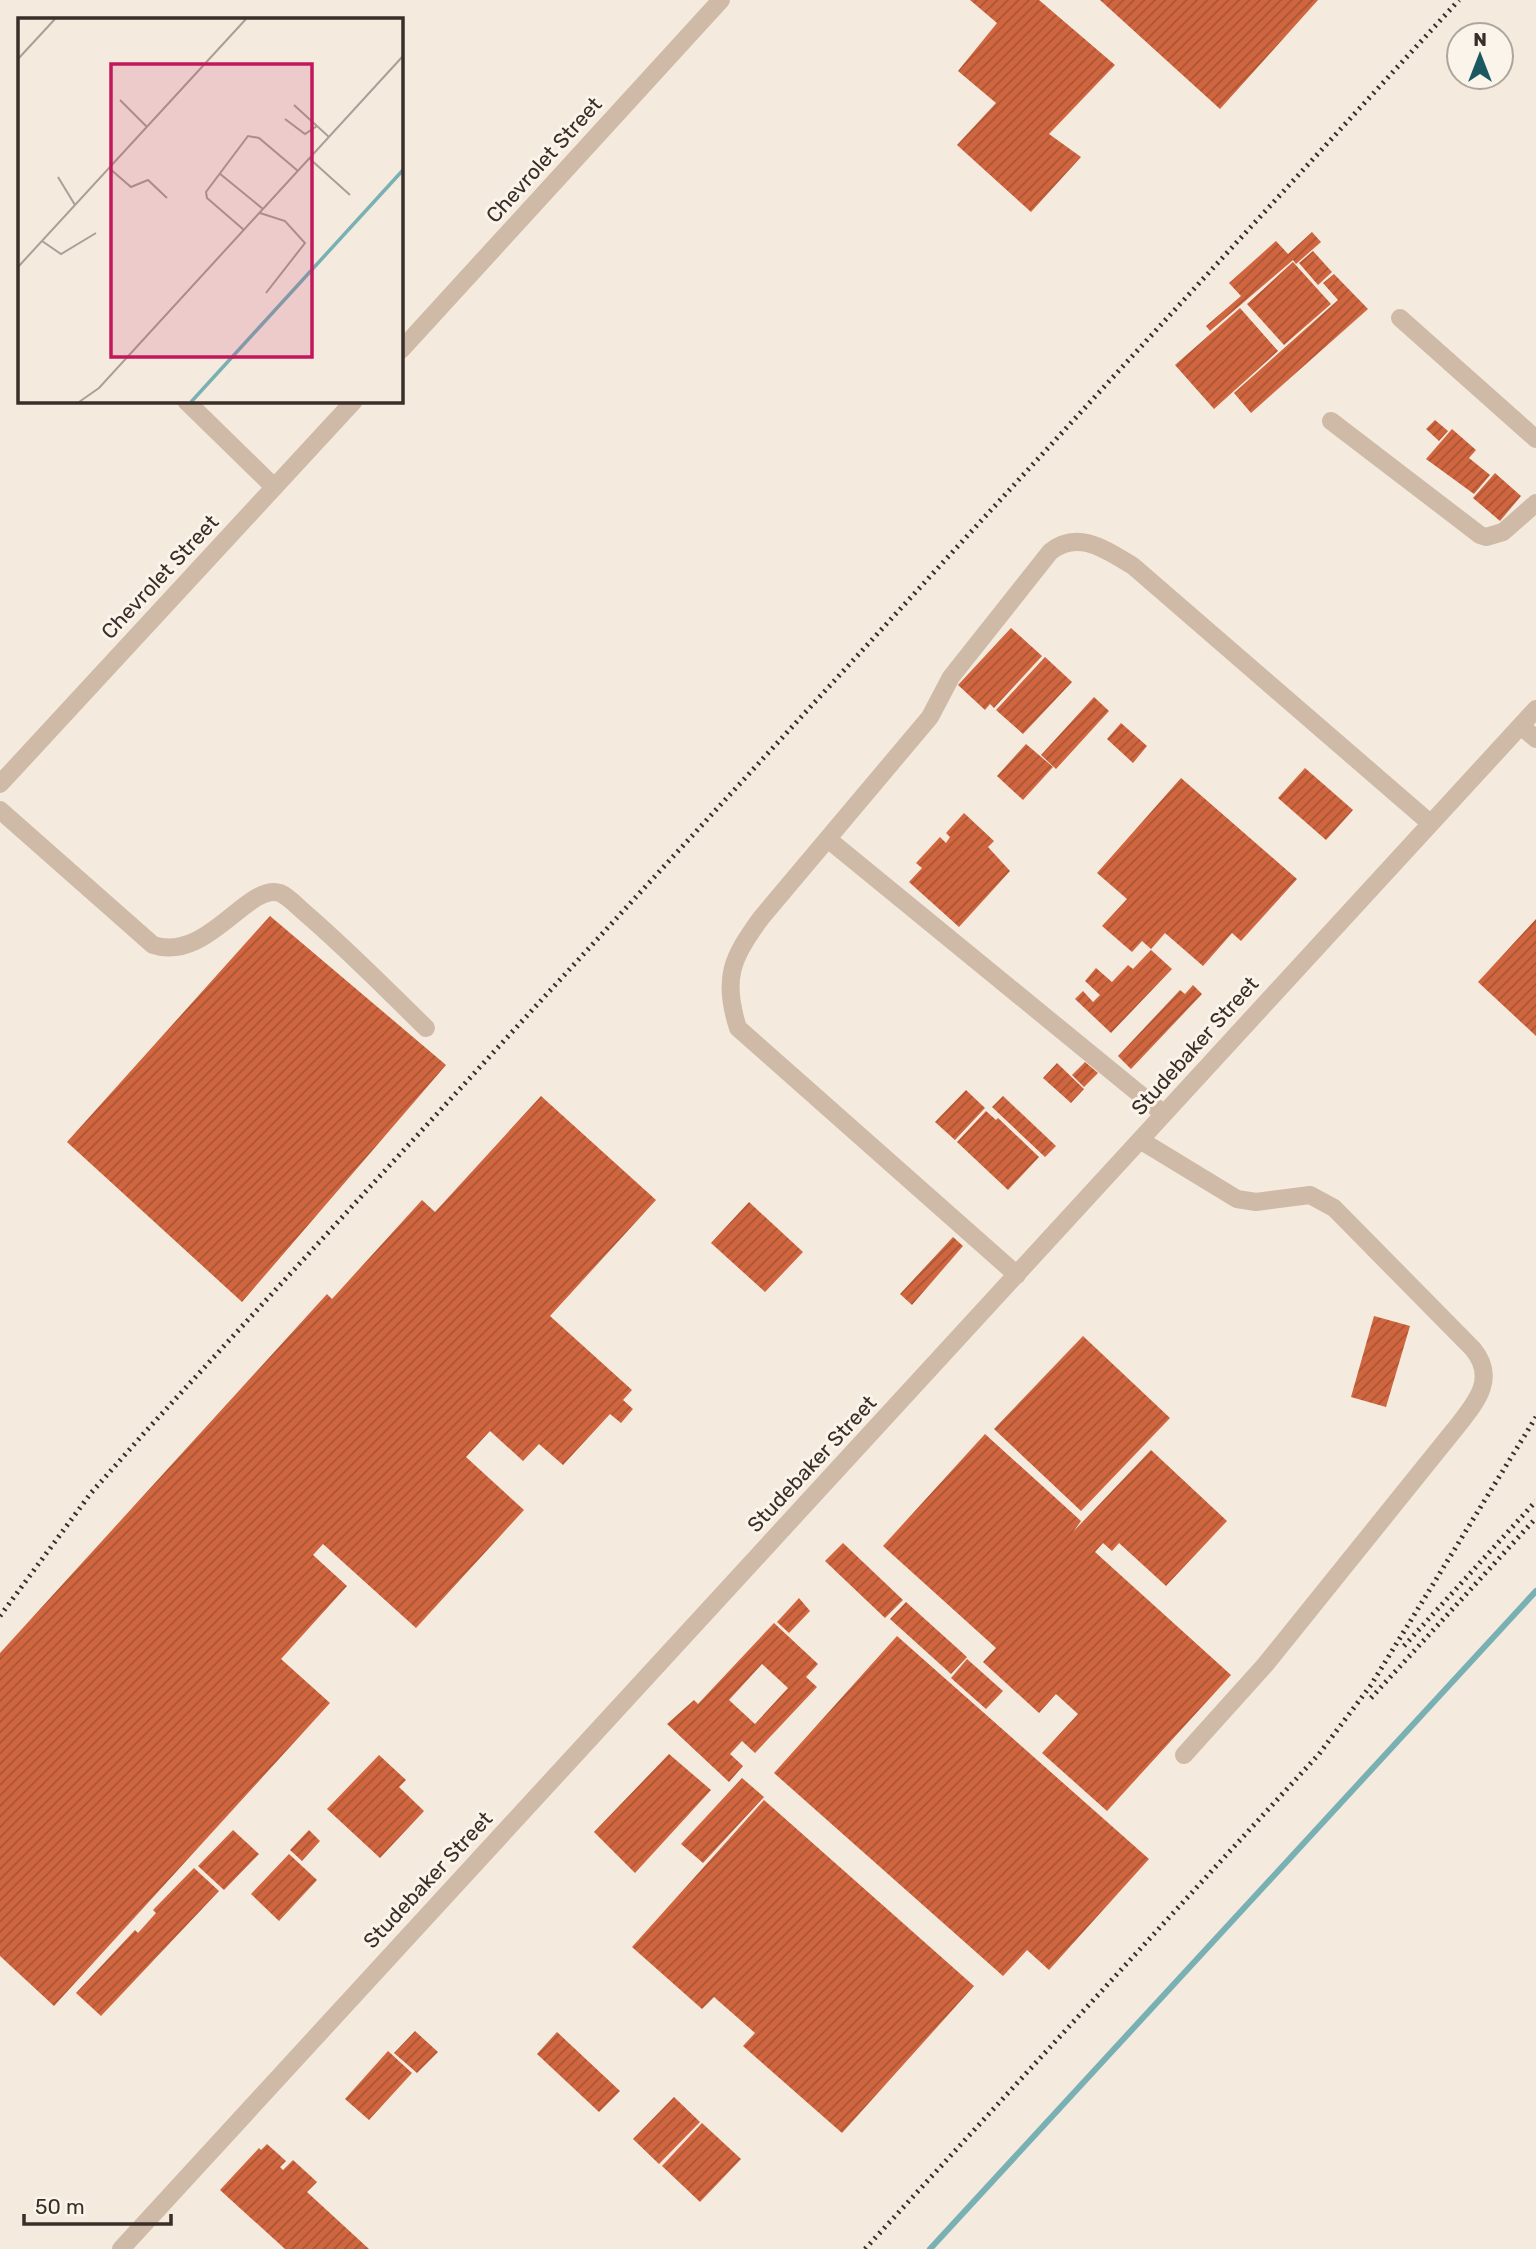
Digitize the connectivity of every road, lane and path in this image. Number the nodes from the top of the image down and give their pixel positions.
1 (720, 0) edge
2 (1400, 318) dead end
3 (402, 349) edge
4 (187, 402) edge
5 (353, 402) edge
6 (1331, 421) dead end
7 (1536, 439) edge
8 (274, 487) junction
9 (1536, 503) edge
10 (1536, 709) edge
11 (1521, 726) junction
12 (1536, 739) edge
13 (0, 784) edge
14 (0, 810) edge
15 (1430, 823) junction
16 (829, 840) junction
17 (425, 1028) dead end
18 (1164, 1114) junction
19 (1140, 1140) junction
20 (1017, 1275) junction
21 (1184, 1755) dead end
22 (121, 2249) edge

1 - 3 lane, Chevrolet Street
2 - 7 lane
4 - 8 lane
5 - 8 lane, Chevrolet Street
6 - 9 lane
8 - 13 lane, Chevrolet Street
10 - 11 lane, Studebaker Street
11 - 12 lane
11 - 15 lane, Studebaker Street
14 - 17 lane
15 - 16 lane
15 - 18 lane, Studebaker Street
16 - 18 lane
16 - 20 lane
18 - 19 lane, Studebaker Street
19 - 20 lane, Studebaker Street
19 - 21 lane
20 - 22 lane, Studebaker Street

